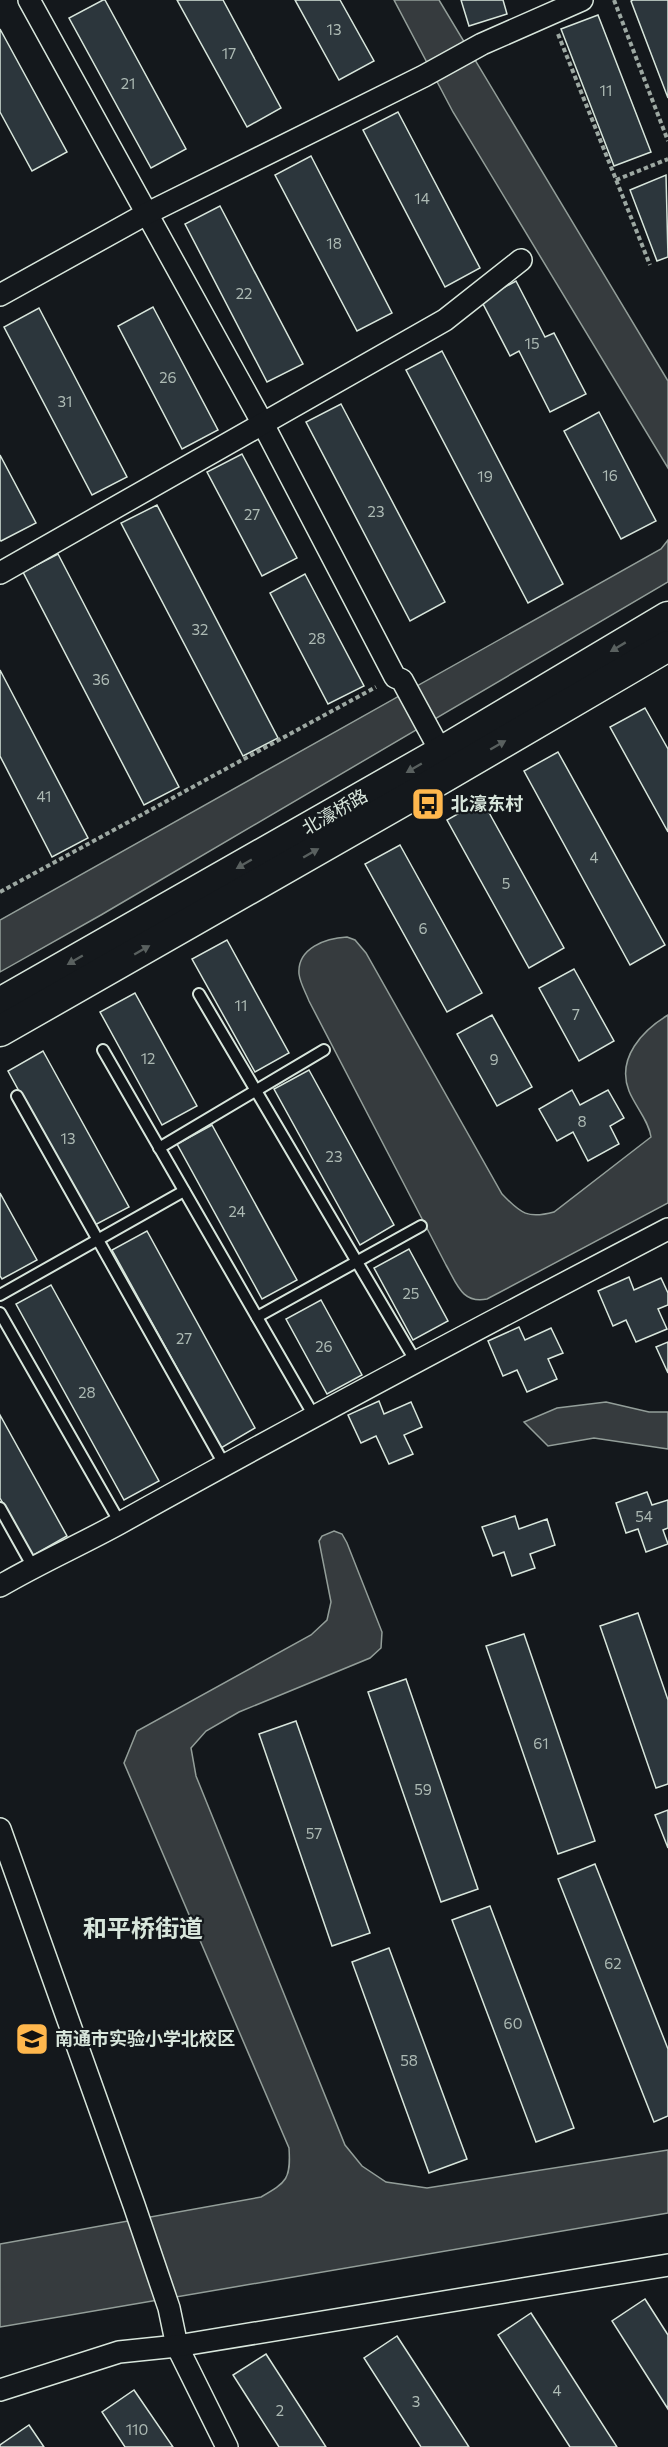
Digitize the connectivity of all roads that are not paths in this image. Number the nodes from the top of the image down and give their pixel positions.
1 (29, 0) edge
2 (582, 0) edge
3 (146, 214) junction
4 (521, 260) dead end
5 (0, 295) edge
6 (263, 424) junction
7 (0, 573) edge
8 (668, 617) edge
9 (668, 645) edge
10 (434, 742) junction
11 (199, 994) dead end
12 (0, 1003) edge
13 (0, 1031) edge
14 (103, 1050) dead end
15 (324, 1050) dead end
16 (256, 1090) junction
17 (17, 1096) dead end
18 (159, 1148) junction
19 (184, 1191) junction
20 (421, 1226) dead end
21 (668, 1229) edge
22 (98, 1240) junction
23 (357, 1261) junction
24 (0, 1295) edge
25 (0, 1313) edge
26 (257, 1317) junction
27 (416, 1362) junction
28 (314, 1416) junction
29 (224, 1464) junction
30 (0, 1508) edge
31 (120, 1523) junction
32 (33, 1567) junction
33 (0, 1586) edge
34 (0, 1829) edge
35 (668, 2265) edge
36 (177, 2346) junction
37 (0, 2390) edge
38 (227, 2447) edge

1 - 3 street
2 - 3 street
3 - 5 street
3 - 6 street
4 - 6 street
6 - 7 street
6 - 10 street
8 -> 10 main road, 北濠桥路
13 -> 9 main road, 北濠桥路
10 -> 12 main road, 北濠桥路
11 - 16 lane
14 - 18 lane
15 - 16 lane
16 - 18 lane
16 - 23 lane
17 - 22 lane
18 - 19 lane
19 - 22 lane
19 - 26 lane
20 - 23 lane
21 - 27 street
22 - 24 lane
22 - 29 lane
23 - 26 lane
23 - 27 lane
25 - 31 lane
26 - 28 lane
27 - 28 street
28 - 29 street
29 - 31 street
30 - 32 lane
31 - 32 street
32 - 33 street
34 - 36 street
35 - 36 street
36 - 37 street
36 - 38 street

